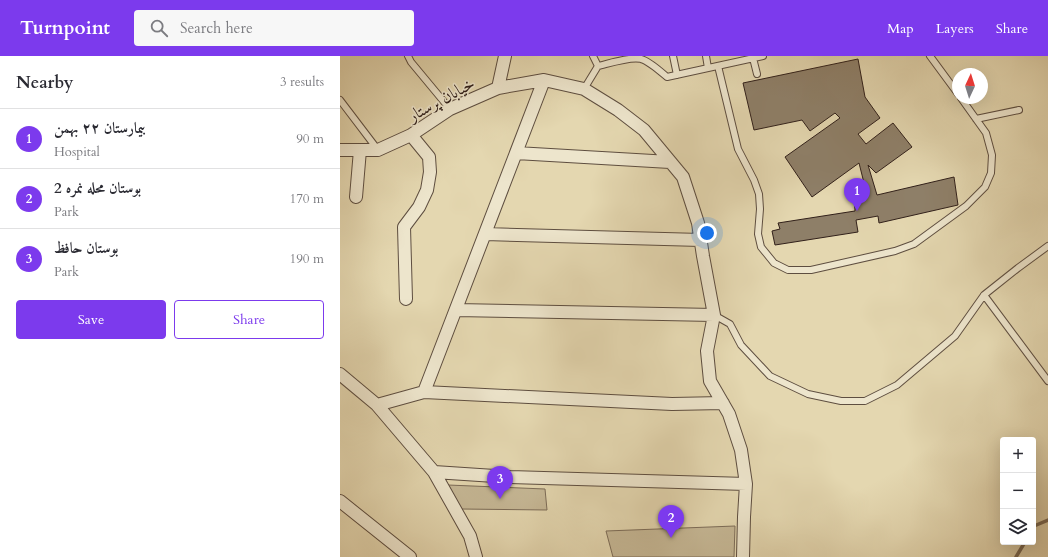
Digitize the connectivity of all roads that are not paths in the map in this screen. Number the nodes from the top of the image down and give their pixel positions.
1 (408, 56) edge
2 (505, 56) edge
3 (593, 56) edge
4 (673, 56) edge
5 (706, 56) edge
6 (763, 56) edge
7 (930, 56) edge
8 (739, 58) edge
9 (753, 58) junction
10 (598, 66) junction
11 (718, 66) junction
12 (708, 68) junction
13 (756, 74) dead end
14 (677, 75) junction
15 (544, 80) junction
16 (952, 86) edge
17 (498, 88) junction
18 (584, 89) junction
19 (340, 100) edge
20 (965, 104) edge
21 (450, 109) junction
22 (1019, 110) dead end
23 (976, 119) junction
24 (411, 135) junction
25 (340, 150) edge
26 (360, 150) junction
27 (378, 150) junction
28 (516, 153) junction
29 (670, 162) junction
30 (356, 197) dead end
31 (485, 234) junction
32 (701, 240) junction
33 (1048, 246) edge
34 (984, 295) junction
35 (406, 299) dead end
36 (456, 310) junction
37 (714, 315) junction
38 (340, 374) edge
39 (1048, 381) edge
40 (424, 392) junction
41 (723, 403) junction
42 (377, 405) junction
43 (434, 472) junction
44 (746, 484) junction
45 (340, 502) edge
46 (410, 557) edge
47 (476, 557) edge
48 (744, 557) edge

1 - 21 lane
2 - 17 street
3 - 10 lane
4 - 14 lane
5 - 12 lane
6 - 9 lane
7 - 16 lane
8 - 9 lane
8 - 11 lane
9 - 13 lane
10 - 14 lane
10 - 18 lane
11 - 12 lane
11 - 23 lane
12 - 14 lane
15 - 17 street, خیابان پرستار
15 - 18 street, خیابان پرستار
15 - 28 street
17 - 21 street, خیابان پرستار
18 - 29 street, خیابان پرستار
19 - 27 lane
20 - 23 lane
21 - 24 street, خیابان پرستار
22 - 23 lane
24 - 27 street, خیابان پرستار
24 - 35 street
25 - 26 street, خیابان پرستار
26 - 27 street, خیابان پرستار
26 - 30 street
28 - 29 street
28 - 31 street
29 - 32 street, خیابان پرستار
31 - 32 street
31 - 36 street
32 - 37 street, خیابان پرستار
33 - 34 lane
34 - 37 lane
34 - 39 lane
36 - 37 street
36 - 40 street
37 - 41 street
38 - 42 street
40 - 41 street
40 - 42 street
41 - 44 street
42 - 43 street
43 - 44 street
43 - 47 street
44 - 48 street
45 - 46 street

